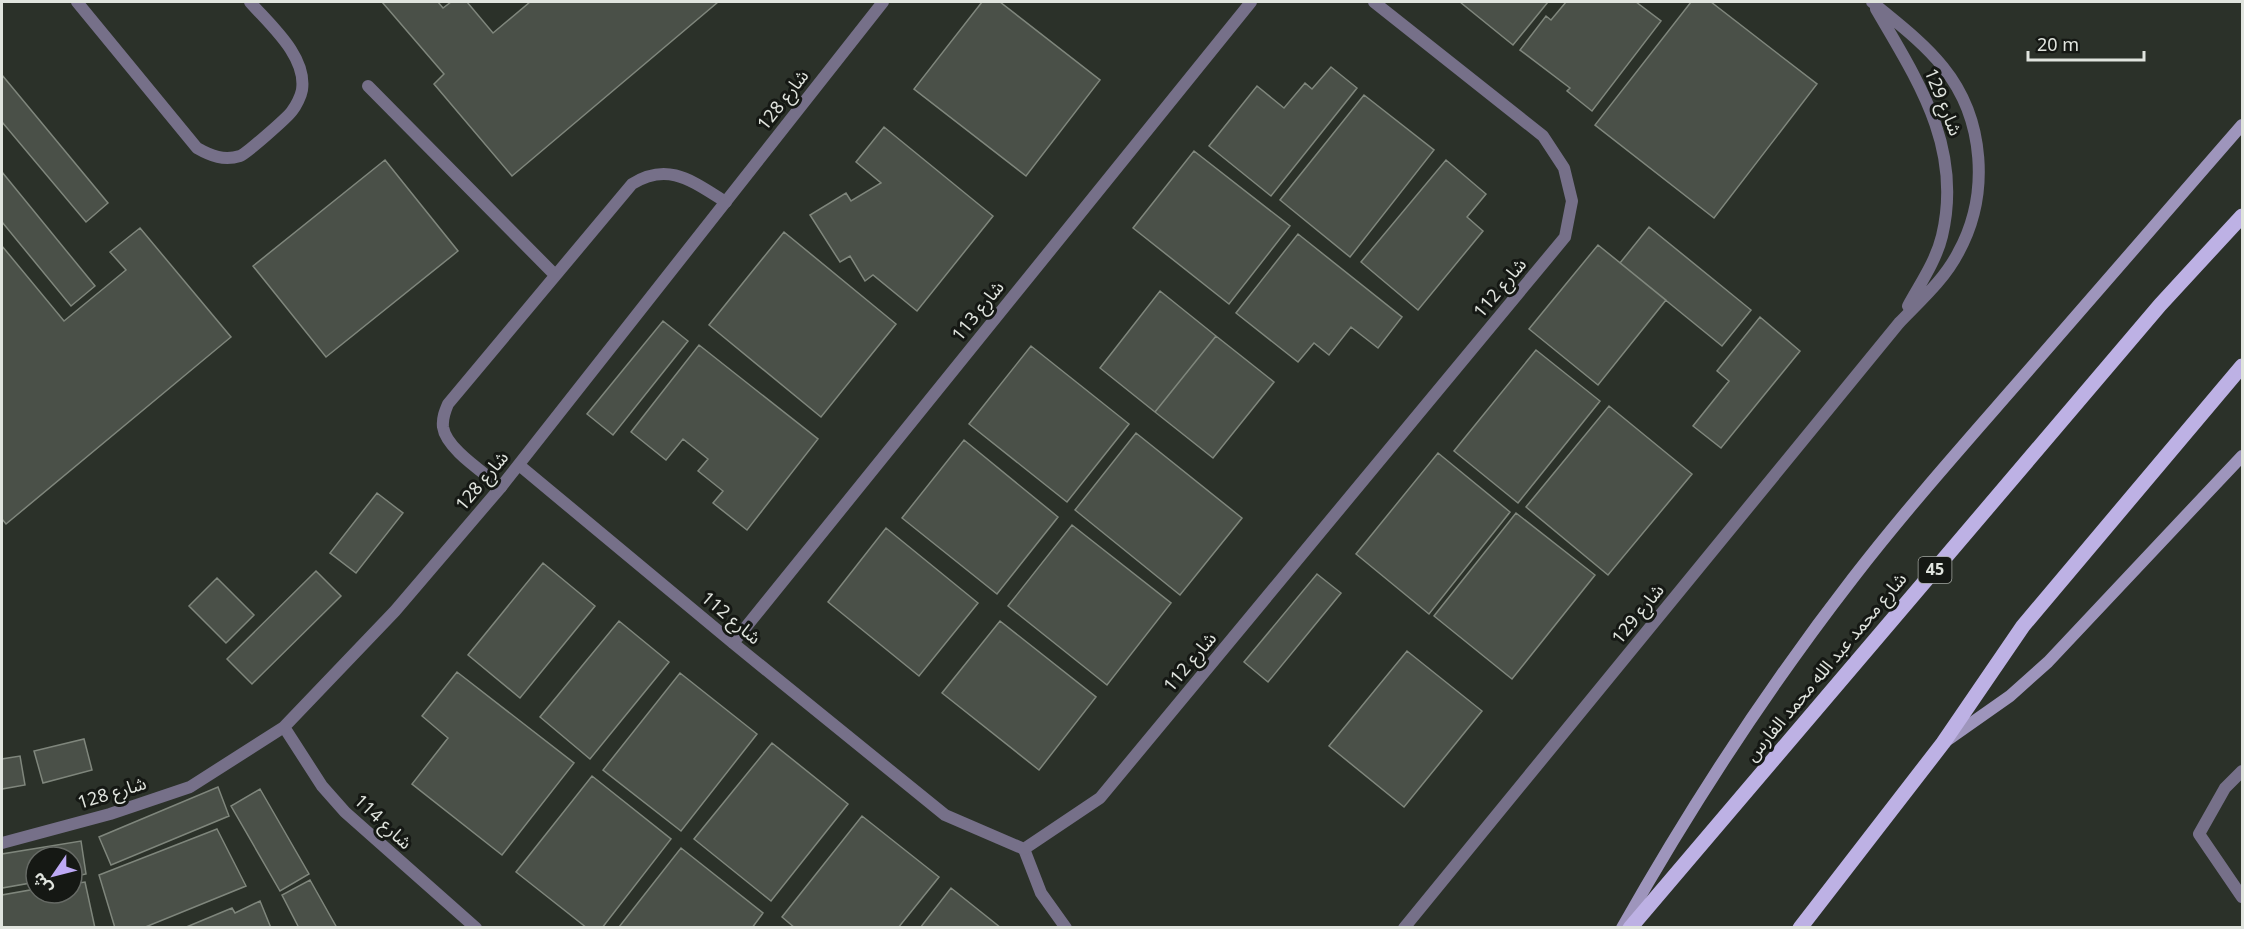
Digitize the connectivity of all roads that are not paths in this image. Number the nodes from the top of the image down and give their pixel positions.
1 (77, 2) edge
2 (250, 2) edge
3 (883, 2) edge
4 (1251, 2) edge
5 (1374, 2) edge
6 (1872, 2) edge
7 (368, 86) dead end
8 (2242, 125) edge
9 (726, 202) junction
10 (2242, 216) edge
11 (555, 275) junction
12 (1899, 323) junction
13 (2242, 366) edge
14 (2242, 456) edge
15 (519, 465) junction
16 (501, 487) junction
17 (733, 643) junction
18 (284, 727) junction
19 (1943, 743) junction
20 (2242, 771) edge
21 (2, 843) edge
22 (1024, 849) junction
23 (2242, 897) edge
24 (470, 926) edge
25 (1066, 927) edge
26 (1404, 927) edge
27 (1622, 927) edge
28 (1630, 927) edge
29 (1800, 927) edge

1 - 2 street
3 - 9 street, شارع 128
4 - 17 street, شارع 113
5 - 22 street, شارع 112
6 - 12 street, شارع 129
6 - 12 street, شارع 129
7 - 11 street
8 - 27 street
9 - 11 street
9 - 15 street, شارع 128
10 - 28 main road, شارع محمد عبد الله محمد الفارس / 45
11 - 16 street
12 - 26 street, شارع 129
13 - 19 main road
14 - 19 street
15 - 16 street, شارع 128
15 - 17 street, شارع 112
16 - 18 street, شارع 128
17 - 22 street, شارع 112
18 - 21 street, شارع 128
18 - 24 street, شارع 114
19 - 29 main road
20 - 23 street
22 - 25 street

